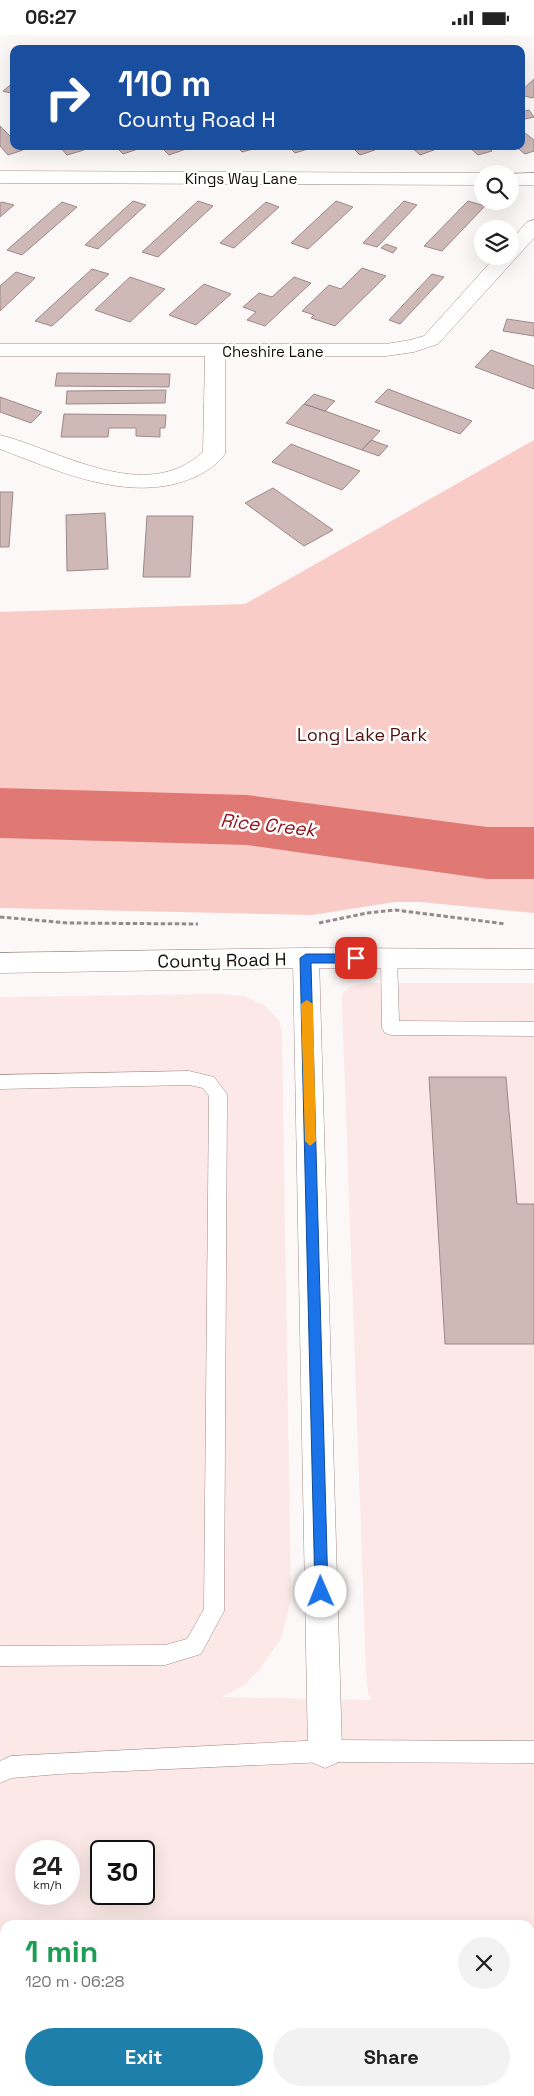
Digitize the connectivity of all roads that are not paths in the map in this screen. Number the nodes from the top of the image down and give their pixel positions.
1 (0, 177) edge
2 (474, 179) edge
3 (519, 179) edge
4 (534, 179) edge
5 (534, 226) edge
6 (519, 243) edge
7 (499, 265) edge
8 (0, 350) edge
9 (215, 351) junction
10 (0, 442) edge
11 (306, 958) junction
12 (389, 958) junction
13 (534, 959) edge
14 (0, 963) edge
15 (534, 1029) edge
16 (0, 1082) edge
17 (0, 1656) edge
18 (325, 1751) junction
19 (534, 1752) edge
20 (0, 1772) edge

1 - 2 street, Kings Way Lane
3 - 4 street
5 - 6 street
7 - 9 street, Cheshire Lane
8 - 9 street, Cheshire Lane
9 - 10 street
11 - 12 street, County Road H
11 - 14 street, County Road H
11 - 18 street
12 - 13 street, County Road H
12 - 15 lane
16 - 17 lane
18 - 19 lane
18 - 20 lane

